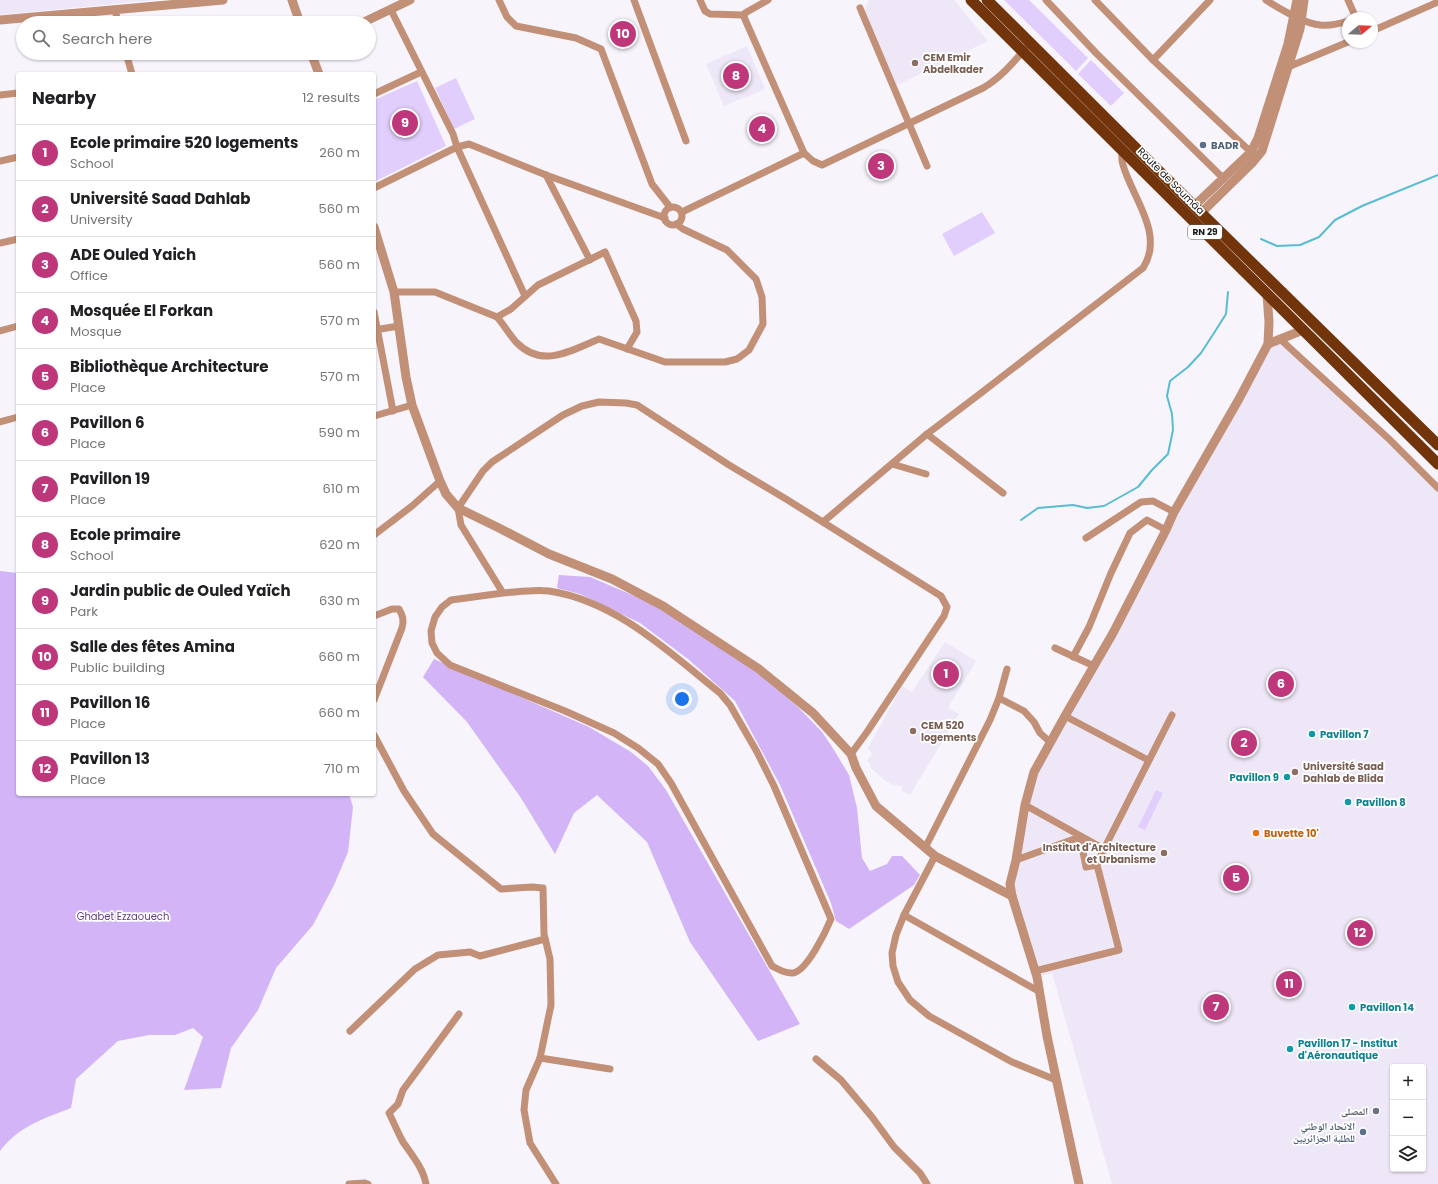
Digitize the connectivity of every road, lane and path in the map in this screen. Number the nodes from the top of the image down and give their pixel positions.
1 (223, 0) edge
2 (292, 0) edge
3 (499, 0) edge
4 (634, 0) edge
5 (700, 0) edge
6 (768, 0) edge
7 (971, 0) edge
8 (987, 0) edge
9 (1046, 0) edge
10 (1095, 0) edge
11 (1210, 0) edge
12 (1266, 0) edge
13 (1297, 0) edge
14 (1304, 0) edge
15 (1348, 0) edge
16 (405, 1) edge
17 (187, 2) edge
18 (1438, 2) edge
19 (860, 8) dead end
20 (114, 9) junction
21 (390, 10) junction
22 (1353, 12) edge
23 (743, 15) junction
24 (41, 16) edge
25 (116, 16) edge
26 (298, 16) edge
27 (376, 16) edge
28 (1298, 17) junction
29 (16, 18) edge
30 (0, 20) edge
31 (1342, 22) edge
32 (1378, 28) edge
33 (1342, 45) edge
34 (1027, 47) junction
35 (128, 60) edge
36 (314, 60) edge
37 (1153, 60) junction
38 (1288, 68) junction
39 (131, 72) edge
40 (318, 72) edge
41 (421, 72) junction
42 (16, 93) edge
43 (376, 93) edge
44 (0, 95) edge
45 (908, 124) junction
46 (686, 141) dead end
47 (1125, 144) junction
48 (458, 147) junction
49 (804, 153) junction
50 (1254, 155) junction
51 (16, 157) edge
52 (0, 161) edge
53 (927, 166) dead end
54 (546, 175) junction
55 (1224, 179) junction
56 (376, 187) edge
57 (670, 207) junction
58 (1197, 210) junction
59 (682, 212) junction
60 (665, 218) junction
61 (676, 224) junction
62 (376, 238) edge
63 (16, 239) edge
64 (0, 243) edge
65 (590, 260) junction
66 (394, 292) junction
67 (1267, 294) junction
68 (525, 296) junction
69 (498, 317) junction
70 (399, 326) junction
71 (16, 327) edge
72 (376, 329) edge
73 (1303, 330) junction
74 (0, 331) edge
75 (1280, 339) junction
76 (1268, 344) junction
77 (627, 349) junction
78 (412, 405) junction
79 (393, 412) junction
80 (376, 416) edge
81 (16, 418) edge
82 (0, 422) edge
83 (927, 434) junction
84 (1438, 445) edge
85 (892, 464) junction
86 (1438, 464) edge
87 (926, 474) dead end
88 (440, 481) junction
89 (1438, 488) edge
90 (1003, 493) dead end
91 (458, 508) junction
92 (1174, 512) junction
93 (823, 522) junction
94 (1166, 530) junction
95 (376, 533) edge
96 (1086, 538) dead end
97 (503, 593) junction
98 (376, 615) edge
99 (1054, 648) dead end
100 (1073, 657) junction
101 (1094, 666) junction
102 (1007, 669) dead end
103 (376, 695) edge
104 (999, 698) junction
105 (1172, 715) dead end
106 (1065, 716) junction
107 (376, 739) edge
108 (1050, 742) junction
109 (851, 754) junction
110 (1148, 760) junction
111 (1025, 805) junction
112 (1080, 837) junction
113 (925, 848) junction
114 (1104, 849) junction
115 (935, 856) junction
116 (1016, 860) junction
117 (1097, 865) junction
118 (1012, 896) junction
119 (904, 915) junction
120 (545, 939) junction
121 (1035, 971) junction
122 (1040, 992) junction
123 (459, 1014) dead end
124 (350, 1031) dead end
125 (540, 1058) junction
126 (816, 1059) dead end
127 (610, 1069) dead end
128 (1056, 1080) junction
129 (349, 1184) edge
130 (368, 1184) edge
131 (426, 1184) edge
132 (556, 1184) edge
133 (927, 1184) edge
134 (1079, 1184) edge

1 - 17 street
2 - 26 street
3 - 57 street
4 - 46 street
5 - 23 street
6 - 23 street
7 - 34 highway, Route de Soumâa / RN 29
8 - 34 highway, Route de Soumâa / RN 29
9 - 55 street
10 - 37 street
11 - 37 street
12 - 28 street
13 - 28 street
14 - 28 street
15 - 22 street
16 - 21 street
17 - 20 street
18 - 32 street
19 - 45 street
20 - 24 street
20 - 25 street
21 - 27 street
21 - 41 street
23 - 49 street
28 - 31 street
28 - 38 street
28 - 50 street
29 - 30 street
33 - 38 street
34 - 45 street
34 - 47 highway, Route de Soumâa / RN 29
35 - 39 street
36 - 40 street
37 - 50 street
38 - 50 street
41 - 43 street
41 - 48 street
42 - 44 street
45 - 49 street
45 - 53 street
47 - 58 highway, Route de Soumâa / RN 29
47 - 67 highway, Route de Soumâa / RN 29
47 - 83 street
48 - 54 street
48 - 56 street
48 - 68 street
49 - 59 street
50 - 55 street
50 - 58 street
51 - 52 street
54 - 60 street
54 - 65 street
55 - 58 street
57 - 59 street
57 - 60 street
58 - 84 highway, Route de Soumâa / RN 29
59 - 61 street
60 - 61 street
61 - 77 street
62 - 66 street
63 - 64 street
65 - 68 street
65 - 77 street
66 - 69 street
66 - 70 street
67 - 73 highway, Route de Soumâa / RN 29
67 - 76 street
68 - 69 street
69 - 77 street
70 - 72 street
70 - 78 street
71 - 74 street
72 - 79 street
73 - 75 street
73 - 86 highway, Route de Soumâa / RN 29
75 - 76 street
75 - 89 street
76 - 92 street
78 - 79 street
78 - 88 street
79 - 80 street
81 - 82 street
83 - 85 street
83 - 90 street
85 - 87 street
85 - 93 street
88 - 91 street
88 - 95 street
91 - 93 street
91 - 97 street
91 - 109 street
92 - 94 street
92 - 96 street
93 - 109 street
94 - 100 street
94 - 101 street
97 - 97 street
98 - 103 street
99 - 100 street
100 - 101 street
101 - 106 street
102 - 104 street
104 - 108 street
104 - 113 street
105 - 110 street
106 - 108 street
106 - 110 street
107 - 120 street
108 - 111 street
109 - 113 street
110 - 114 street
111 - 112 street
111 - 116 street
112 - 114 street
112 - 116 street
112 - 117 street
113 - 115 street
114 - 117 street
115 - 118 street
115 - 119 street
116 - 118 street
117 - 121 street
118 - 121 street
119 - 122 street
119 - 128 street
120 - 124 street
120 - 125 street
121 - 122 street
122 - 128 street
123 - 131 street
125 - 127 street
125 - 132 street
126 - 133 street
128 - 134 street
129 - 130 street

